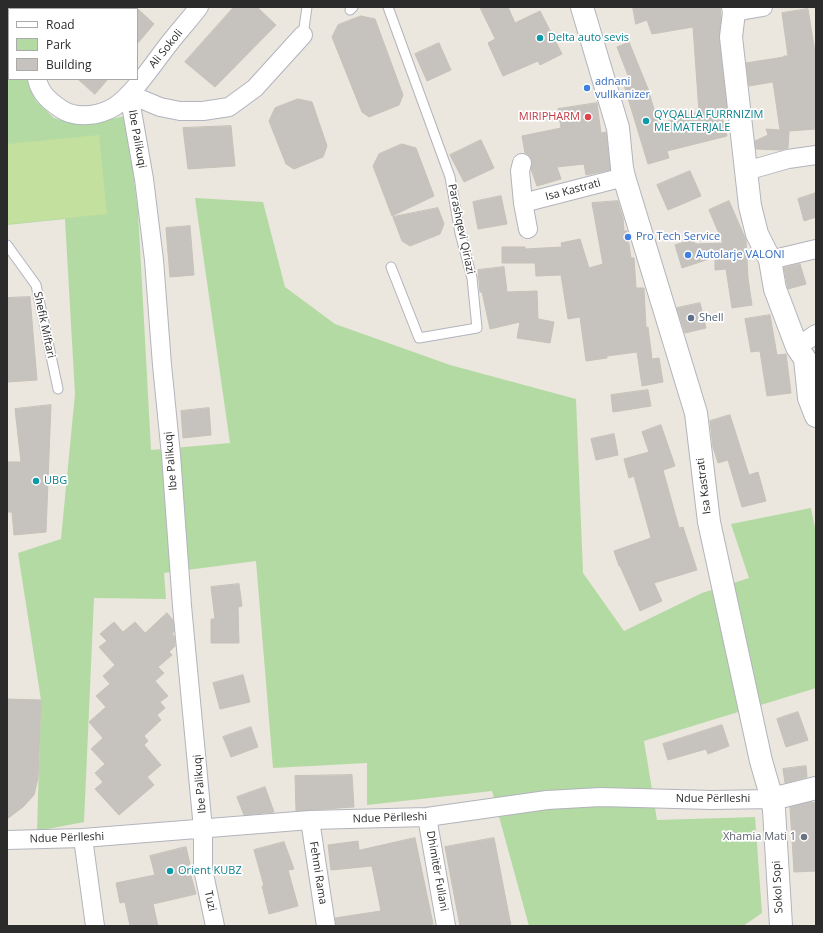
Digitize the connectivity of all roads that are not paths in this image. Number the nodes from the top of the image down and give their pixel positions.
1 (199, 7) edge
2 (307, 7) edge
3 (388, 7) edge
4 (582, 7) edge
5 (763, 7) edge
6 (734, 10) edge
7 (302, 36) joint
8 (37, 80) edge
9 (129, 94) junction
10 (816, 155) edge
11 (522, 164) dead end
12 (746, 171) junction
13 (624, 177) junction
14 (523, 203) junction
15 (528, 230) dead end
16 (7, 245) edge
17 (816, 249) edge
18 (770, 260) junction
19 (391, 267) dead end
20 (816, 334) edge
21 (797, 347) junction
22 (58, 389) dead end
23 (816, 416) edge
24 (816, 788) edge
25 (772, 799) junction
26 (427, 817) junction
27 (310, 820) junction
28 (204, 829) junction
29 (83, 838) junction
30 (7, 840) edge
31 (95, 926) edge
32 (215, 926) edge
33 (326, 926) edge
34 (446, 926) edge
35 (781, 926) edge

1 - 9 street, Ali Sokoli
2 - 7 lane
3 - 19 lane, Parashqevi Qiriazi
4 - 13 street, Isa Kastrati
5 - 6 street
6 - 12 street
7 - 9 street
8 - 9 street, Ali Sokoli
9 - 28 street, Ibe Palikuqi
10 - 12 street
11 - 14 street
12 - 18 street
13 - 14 street, Isa Kastrati
13 - 25 street, Isa Kastrati
14 - 15 street
16 - 22 lane, Shefik Miftari
17 - 18 street
18 - 21 street
20 - 21 street
21 - 23 street
24 - 25 street
25 - 26 street, Ndue Përlleshi
25 - 35 street, Sokol Sopi
26 - 27 street, Ndue Përlleshi
26 - 34 street, Dhimitër Fullani
27 - 28 street, Ndue Përlleshi
27 - 33 street, Fehmi Rama
28 - 29 street, Ndue Përlleshi
28 - 32 street, Tuzi
29 - 30 street, Ndue Përlleshi
29 - 31 street

